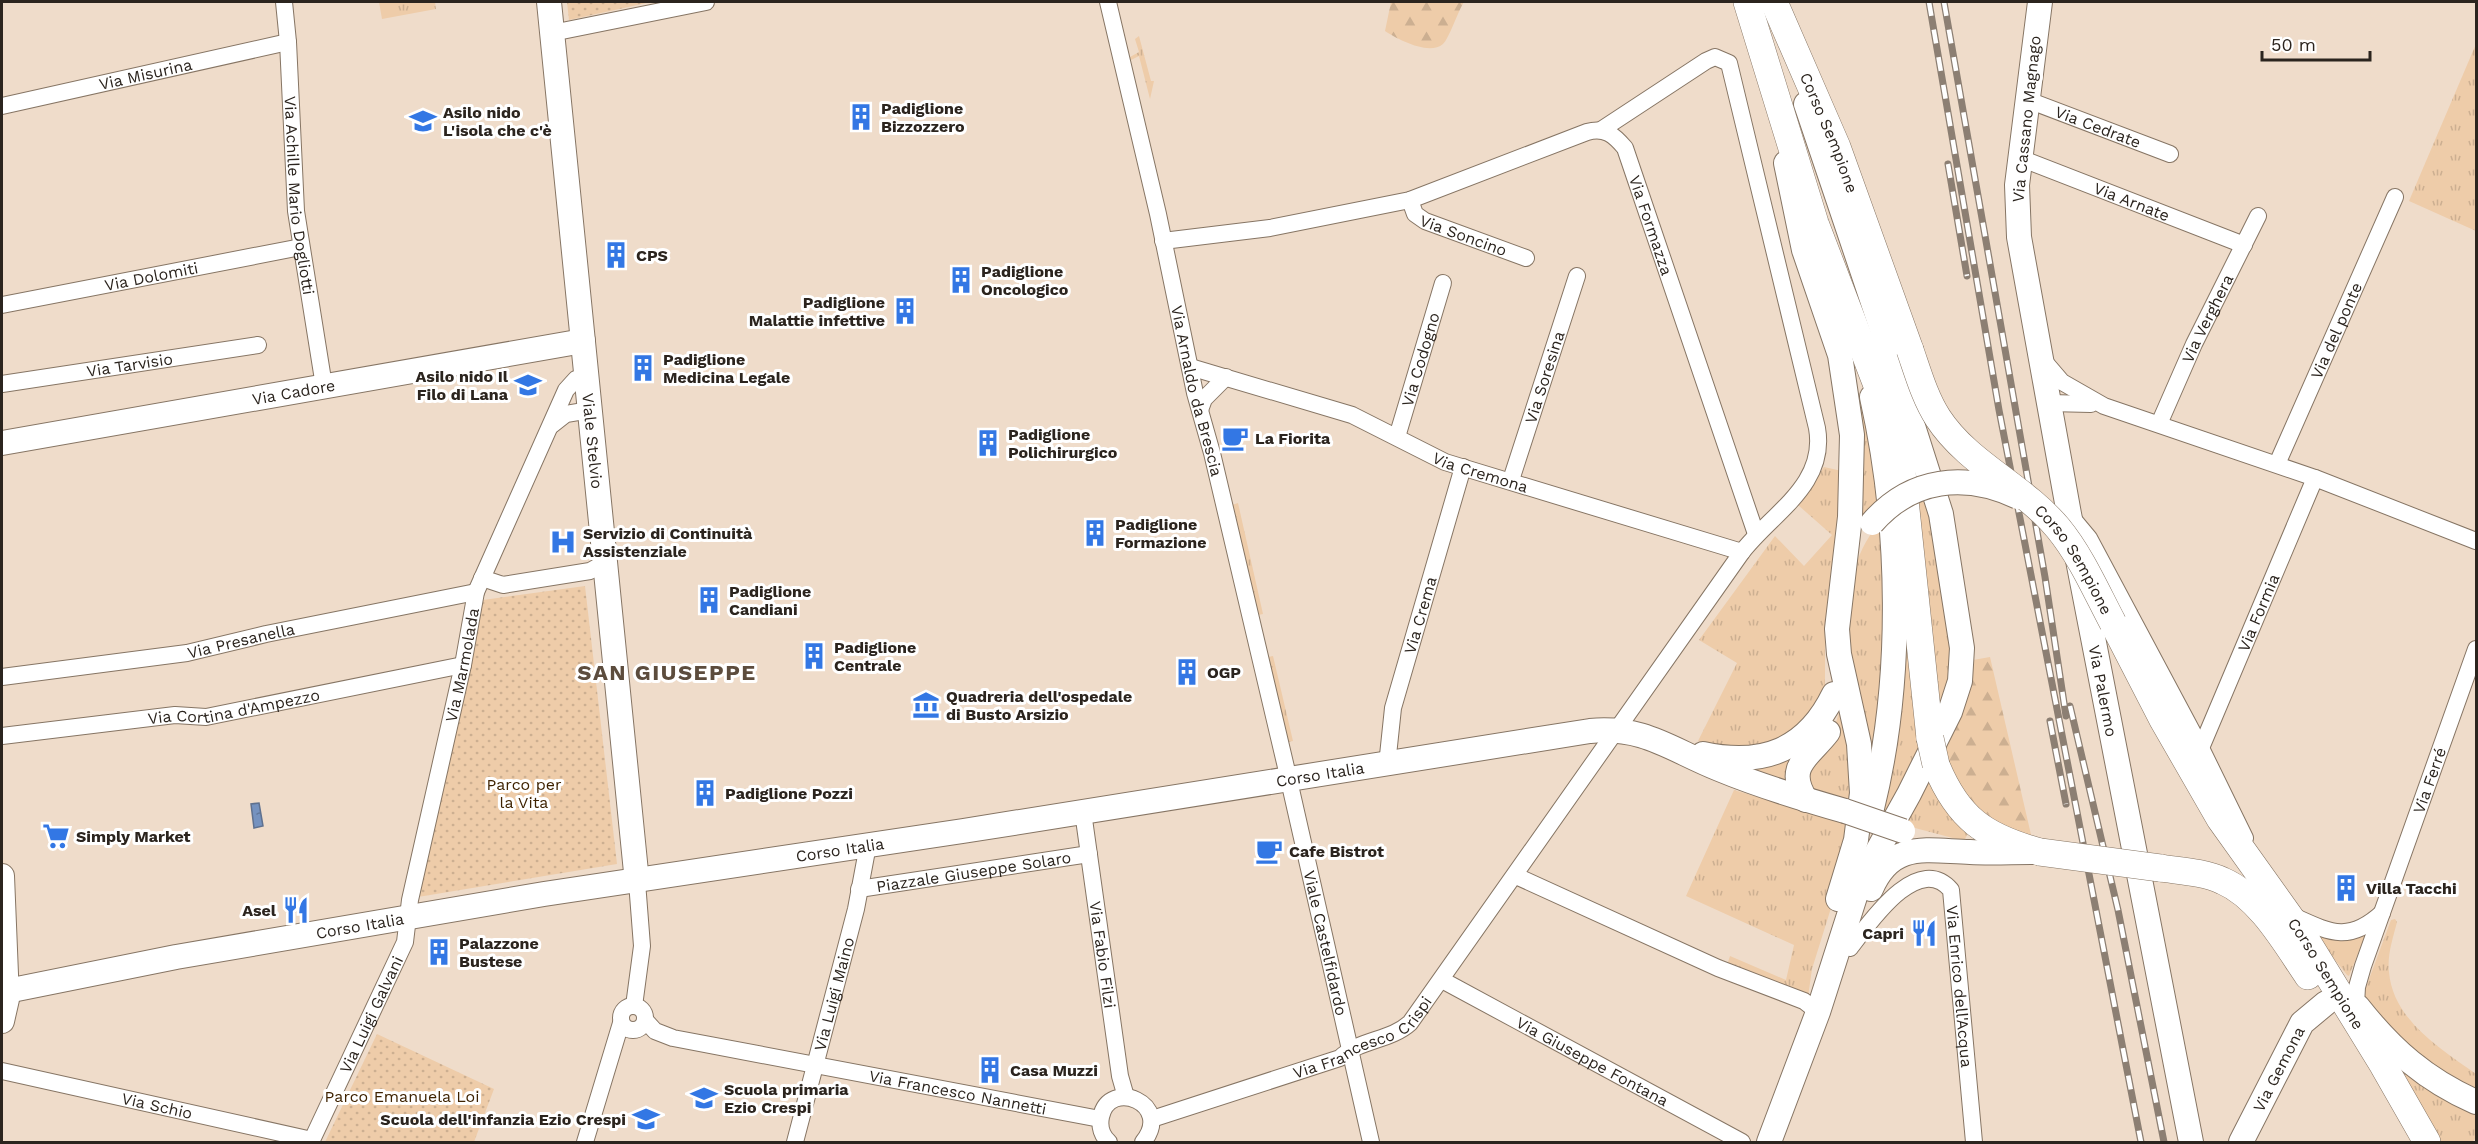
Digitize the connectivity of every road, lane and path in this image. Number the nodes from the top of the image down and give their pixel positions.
1 (284, 2) edge
2 (549, 2) edge
3 (706, 2) edge
4 (1108, 2) edge
5 (1748, 2) edge
6 (1764, 2) edge
7 (1773, 2) edge
8 (2040, 2) edge
9 (552, 33) junction
10 (1759, 34) junction
11 (288, 42) junction
12 (2028, 100) junction
13 (2, 105) edge
14 (1601, 130) junction
15 (2170, 154) dead end
16 (2020, 158) junction
17 (2395, 197) dead end
18 (1410, 200) junction
19 (2258, 216) dead end
20 (2019, 237) joint
21 (1163, 241) junction
22 (2244, 245) junction
23 (301, 247) junction
24 (1526, 258) dead end
25 (1577, 276) dead end
26 (1443, 283) dead end
27 (2, 305) edge
28 (583, 341) junction
29 (1860, 344) junction
30 (258, 345) dead end
31 (2039, 350) junction
32 (1190, 367) junction
33 (587, 375) junction
34 (1226, 377) junction
35 (2, 384) edge
36 (324, 386) junction
37 (2049, 403) junction
38 (2104, 406) junction
39 (590, 410) junction
40 (1200, 410) junction
41 (2159, 424) junction
42 (551, 426) junction
43 (1397, 437) junction
44 (2, 443) edge
45 (2277, 464) junction
46 (1464, 467) junction
47 (2315, 478) junction
48 (1511, 480) junction
49 (2036, 506) junction
50 (2069, 514) junction
51 (1756, 534) junction
52 (2476, 541) edge
53 (1742, 552) junction
54 (606, 562) junction
55 (479, 585) junction
56 (1839, 604) junction
57 (2476, 649) edge
58 (1839, 654) junction
59 (463, 665) junction
60 (2, 677) edge
61 (1834, 694) junction
62 (1615, 729) junction
63 (2, 736) edge
64 (1677, 748) junction
65 (2201, 748) junction
66 (1387, 765) junction
67 (1288, 780) junction
68 (1806, 800) junction
69 (1083, 812) junction
70 (868, 845) junction
71 (1970, 852) junction
72 (2040, 852) junction
73 (1089, 854) junction
74 (2257, 873) junction
75 (2, 876) edge
76 (1516, 876) junction
77 (637, 882) junction
78 (859, 890) junction
79 (2382, 913) junction
80 (2287, 914) junction
81 (408, 917) junction
82 (2305, 938) junction
83 (1824, 948) junction
84 (1850, 948) junction
85 (1442, 980) junction
86 (4, 992) edge
87 (2326, 1003) junction
88 (2356, 1004) junction
89 (634, 1006) junction
90 (1818, 1012) junction
91 (645, 1020) junction
92 (2, 1021) edge
93 (621, 1023) junction
94 (1350, 1049) junction
95 (816, 1066) junction
96 (2, 1071) edge
97 (1126, 1097) junction
98 (2476, 1102) edge
99 (1101, 1119) junction
100 (1152, 1119) junction
101 (312, 1141) edge
102 (585, 1143) edge
103 (795, 1143) edge
104 (1109, 1143) edge
105 (1143, 1143) edge
106 (1371, 1143) edge
107 (1742, 1143) edge
108 (1769, 1143) edge
109 (1974, 1143) edge
110 (2191, 1143) edge
111 (2241, 1143) edge
112 (2409, 1143) edge
113 (2427, 1143) edge

1 - 11 street, Via Achille Mario Dogliotti
2 - 9 street, Viale Stelvio
3 - 9 street
4 - 21 street, Via Arnaldo da Brescia
5 - 10 main road, Corso Sempione
6 - 90 street
7 - 49 main road, Corso Sempione, bridge
8 - 12 street, Via Cassano Magnago
9 - 28 street, Viale Stelvio
10 - 29 main road, Corso Sempione
10 - 56 street
11 - 13 street, Via Misurina
11 - 23 street, Via Achille Mario Dogliotti
12 - 15 street, Via Cedrate
12 - 16 street, Via Cassano Magnago
14 - 18 street
14 - 51 street, Via Formazza
14 - 51 street
16 - 20 street, Via Cassano Magnago
16 - 22 street, Via Arnate
17 - 45 street, Via del ponte
18 - 21 street
18 - 24 street, Via Soncino
19 - 22 street, Via Verghera
20 - 31 street, Via Palermo
21 - 32 street, Via Arnaldo da Brescia
22 - 41 street, Via Verghera
23 - 27 street, Via Dolomiti
23 - 36 street, Via Achille Mario Dogliotti
25 - 48 street, Via Soresina
26 - 43 street, Via Codogno
28 - 33 street, Viale Stelvio
28 - 36 street, Via Cadore
29 - 72 main road, Corso Sempione, bridge
29 - 83 street
30 - 35 street, Via Tarvisio
31 - 37 street, Via Palermo
31 - 38 street
32 - 34 street, Via Cremona
32 - 40 street, Via Arnaldo da Brescia
33 - 39 street, Viale Stelvio
33 - 42 street, Via Marmolada
34 - 40 street
34 - 43 street, Via Cremona
36 - 44 street, Via Cadore
37 - 38 street
37 - 50 street, Via Palermo
38 - 41 street
39 - 42 street
39 - 54 street, Viale Stelvio
40 - 67 street, Via Arnaldo da Brescia
41 - 45 street
42 - 55 street, Via Marmolada
43 - 46 street, Via Cremona
45 - 47 street
46 - 48 street, Via Cremona
46 - 66 street, Via Crema
47 - 52 street
47 - 65 street, Via Formia
48 - 53 street, Via Cremona
49 - 56 street, bridge
49 - 74 main road, Corso Sempione, bridge
50 - 65 street
50 - 110 street, Via Palermo
51 - 53 street
53 - 62 street
54 - 55 street, Via Presanella
54 - 77 street, Viale Stelvio
55 - 59 street, Via Marmolada
55 - 60 street, Via Presanella
56 - 58 street
57 - 79 street, Via Ferré
58 - 61 street
58 - 83 street
59 - 63 street, Via Cortina d'Ampezzo
59 - 81 street, Via Marmolada
61 - 64 street
61 - 68 street
62 - 64 street, Corso Italia
62 - 66 street, Corso Italia
62 - 76 street, Via Francesco Crispi
64 - 68 street
65 - 74 street
66 - 67 street, Corso Italia
67 - 69 street, Corso Italia
67 - 94 street, Viale Castelfidardo
68 - 71 street, bridge
69 - 70 street, Corso Italia
69 - 73 street, Via Fabio Filzi
70 - 77 street, Corso Italia
70 - 78 street, Via Luigi Maino
71 - 72 street
71 - 84 street
72 - 87 main road, Corso Sempione, bridge
73 - 78 street, Piazzale Giuseppe Solaro
73 - 97 street, Via Fabio Filzi
74 - 80 main road, Corso Sempione
75 - 86 street
76 - 85 street, Via Francesco Crispi
76 - 90 street
77 - 81 street, Corso Italia
77 - 89 street
78 - 95 street, Via Luigi Maino
79 - 80 street
79 - 88 street, Via Ferré
80 - 82 main road, Corso Sempione
81 - 86 street, Corso Italia
81 - 101 street, Via Luigi Galvani
82 - 88 street
82 - 113 main road, Corso Sempione
83 - 90 street
84 - 90 street
84 - 109 street, Via Enrico dell'Acqua
85 - 94 street, Via Francesco Crispi
85 - 107 street, Via Giuseppe Fontana
86 - 92 street
87 - 111 street, Via Gemona
87 - 112 main road, Corso Sempione
88 - 98 street
89 - 91 street
89 - 93 street
90 - 108 street
91 - 93 street
91 - 95 street, Via Francesco Nannetti
93 - 102 street
94 - 100 street, Via Francesco Crispi
94 - 106 street, Viale Castelfidardo
95 - 99 street, Via Francesco Nannetti
95 - 103 street, Via Luigi Maino
96 - 101 street, Via Schio
97 - 99 street
97 - 100 street
99 - 104 street
100 - 105 street

